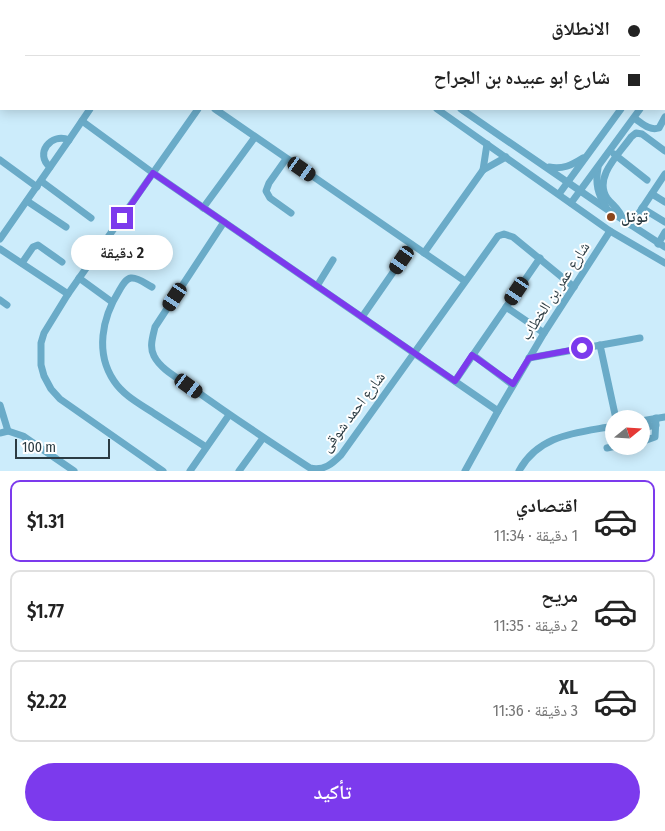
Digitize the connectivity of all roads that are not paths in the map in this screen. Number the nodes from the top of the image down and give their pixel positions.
1 (89, 110) edge
2 (197, 110) edge
3 (217, 110) edge
4 (438, 110) edge
5 (462, 110) edge
6 (620, 110) edge
7 (639, 110) edge
8 (665, 117) edge
9 (634, 118) junction
10 (82, 121) junction
11 (255, 137) junction
12 (69, 140) junction
13 (487, 144) junction
14 (610, 150) junction
15 (665, 151) edge
16 (617, 156) junction
17 (506, 157) junction
18 (585, 157) junction
19 (286, 159) junction
20 (0, 160) edge
21 (599, 165) junction
22 (544, 166) junction
23 (50, 167) junction
24 (483, 170) junction
25 (153, 173) junction
26 (665, 174) edge
27 (647, 180) dead end
28 (568, 182) junction
29 (39, 184) junction
30 (580, 191) junction
31 (559, 194) junction
32 (652, 194) junction
33 (27, 201) junction
34 (665, 202) edge
35 (571, 203) junction
36 (203, 208) junction
37 (642, 208) junction
38 (608, 210) junction
39 (291, 213) dead end
40 (91, 218) dead end
41 (622, 220) junction
42 (224, 222) junction
43 (665, 222) edge
44 (631, 225) junction
45 (66, 227) dead end
46 (610, 231) junction
47 (665, 232) edge
48 (0, 239) edge
49 (412, 245) junction
50 (662, 245) edge
51 (0, 249) edge
52 (424, 253) junction
53 (540, 258) junction
54 (333, 260) dead end
55 (62, 262) dead end
56 (22, 263) junction
57 (665, 263) edge
58 (79, 278) junction
59 (465, 281) junction
60 (317, 286) junction
61 (152, 287) dead end
62 (574, 287) junction
63 (68, 294) junction
64 (0, 300) edge
65 (112, 302) junction
66 (7, 305) dead end
67 (506, 307) junction
68 (362, 317) junction
69 (544, 333) junction
70 (640, 338) dead end
71 (600, 345) junction
72 (414, 353) junction
73 (472, 355) junction
74 (529, 358) junction
75 (455, 381) junction
76 (513, 384) junction
77 (0, 405) edge
78 (611, 410) edge
79 (498, 411) junction
80 (229, 415) junction
81 (665, 417) edge
82 (650, 422) edge
83 (656, 422) junction
84 (650, 424) edge
85 (605, 427) edge
86 (4, 432) edge
87 (263, 438) junction
88 (650, 439) edge
89 (206, 447) junction
90 (74, 471) edge
91 (163, 471) edge
92 (190, 471) edge
93 (239, 471) edge
94 (465, 471) edge
95 (519, 471) edge

1 - 10 street
2 - 25 street
3 - 11 street
4 - 13 street
5 - 22 street
6 - 18 street
7 - 9 street
8 - 9 street
9 - 14 street
10 - 12 street
10 - 25 street
11 - 19 street
11 - 36 street
12 - 23 street
12 - 23 street
13 - 17 street
13 - 24 street
14 - 16 street
14 - 21 street
15 - 16 street
16 - 27 street
16 - 41 street
17 - 24 street
17 - 31 street
18 - 22 street
18 - 28 street
19 - 39 street
19 - 49 street
20 - 29 street
21 - 30 street
21 - 38 street
22 - 28 street
23 - 29 street
24 - 52 street
25 - 36 street
25 - 58 street
26 - 32 street
28 - 30 street
28 - 31 street
29 - 33 street
29 - 40 street
30 - 35 street
30 - 38 street
31 - 35 street
32 - 34 street
32 - 37 street
33 - 45 street
33 - 48 street
35 - 46 street
36 - 42 street
37 - 43 street
37 - 44 street
38 - 41 street
41 - 44 street
42 - 60 street
42 - 80 street, شارع احمد شوقى
44 - 50 street
46 - 57 street
46 - 62 street, شارع عمر بن الخطاب
47 - 50 street
49 - 52 street
49 - 68 street
51 - 56 street
52 - 59 street
53 - 59 street, شارع احمد شوقى
53 - 62 street
53 - 67 street
54 - 60 street
55 - 56 street
56 - 63 street
58 - 63 street
58 - 65 street
59 - 72 street, شارع احمد شوقى
60 - 68 street
61 - 65 street
62 - 69 street, شارع عمر بن الخطاب
63 - 91 street
64 - 66 street
65 - 89 street
67 - 69 street
67 - 73 street
68 - 72 street
69 - 74 street, شارع عمر بن الخطاب
70 - 71 street
71 - 74 street
71 - 78 street
72 - 75 street
72 - 87 street, شارع احمد شوقى
73 - 75 street
73 - 76 street
74 - 76 street, شارع عمر بن الخطاب
75 - 79 street
76 - 79 street, شارع عمر بن الخطاب
77 - 86 street
79 - 94 street, شارع عمر بن الخطاب
80 - 87 street, شارع احمد شوقى
80 - 89 street
81 - 83 street
82 - 83 street
83 - 84 street
83 - 88 street
85 - 95 street
86 - 90 street
87 - 93 street
89 - 92 street

